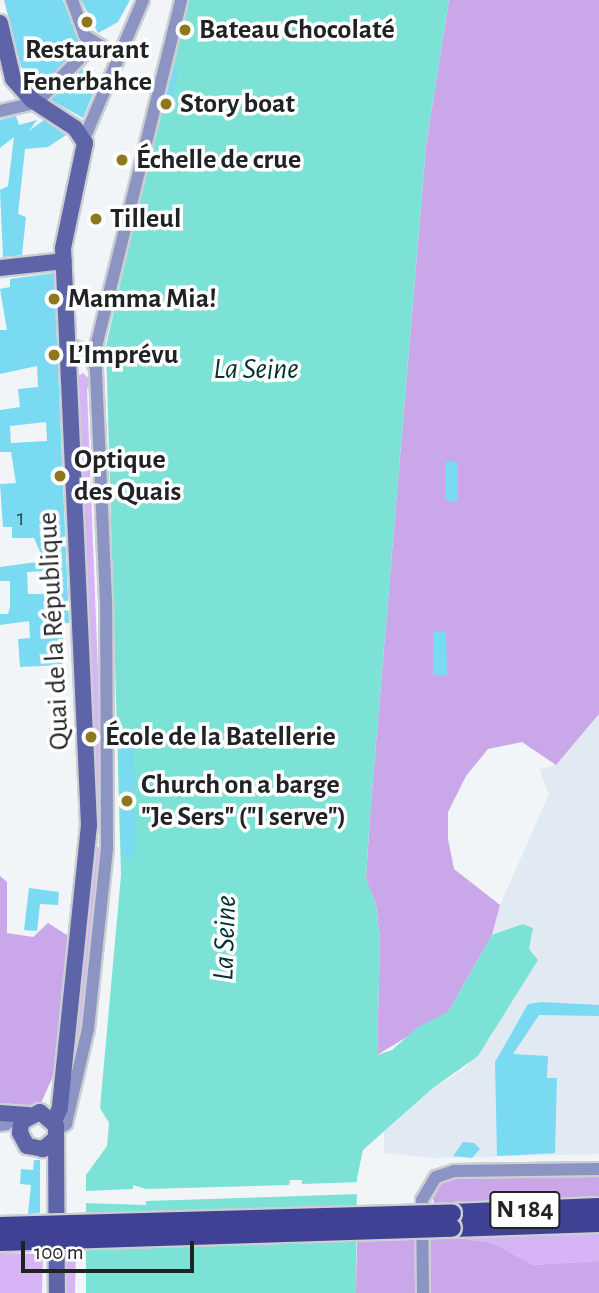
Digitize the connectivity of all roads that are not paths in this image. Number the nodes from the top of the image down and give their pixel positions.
1 (72, 0) edge
2 (143, 0) edge
3 (181, 0) edge
4 (0, 23) edge
5 (93, 45) junction
6 (118, 57) junction
7 (36, 103) junction
8 (0, 111) edge
9 (84, 139) junction
10 (64, 261) junction
11 (0, 268) edge
12 (68, 345) junction
13 (93, 360) junction
14 (5, 1123) edge
15 (46, 1128) junction
16 (599, 1169) edge
17 (599, 1207) edge
18 (452, 1220) junction
19 (599, 1223) edge
20 (0, 1226) edge
21 (0, 1242) edge
22 (57, 1293) edge
23 (423, 1293) edge

1 - 5 street
2 - 6 street
3 - 13 street
4 - 7 main road
5 - 6 street
5 - 7 street
6 - 9 street
7 - 8 street
7 - 9 main road
9 - 10 main road, Quai de la République
10 - 11 main road
10 - 12 main road, Quai de la République
12 - 13 street
12 - 15 main road, Quai de la République
13 - 15 street
14 - 15 main road
14 - 15 main road
14 - 15 main road
15 - 22 main road
16 - 23 street
17 - 18 main road, N 184
18 - 19 main road, N 184
18 - 20 main road, N 184, bridge
18 - 21 main road, N 184, bridge

